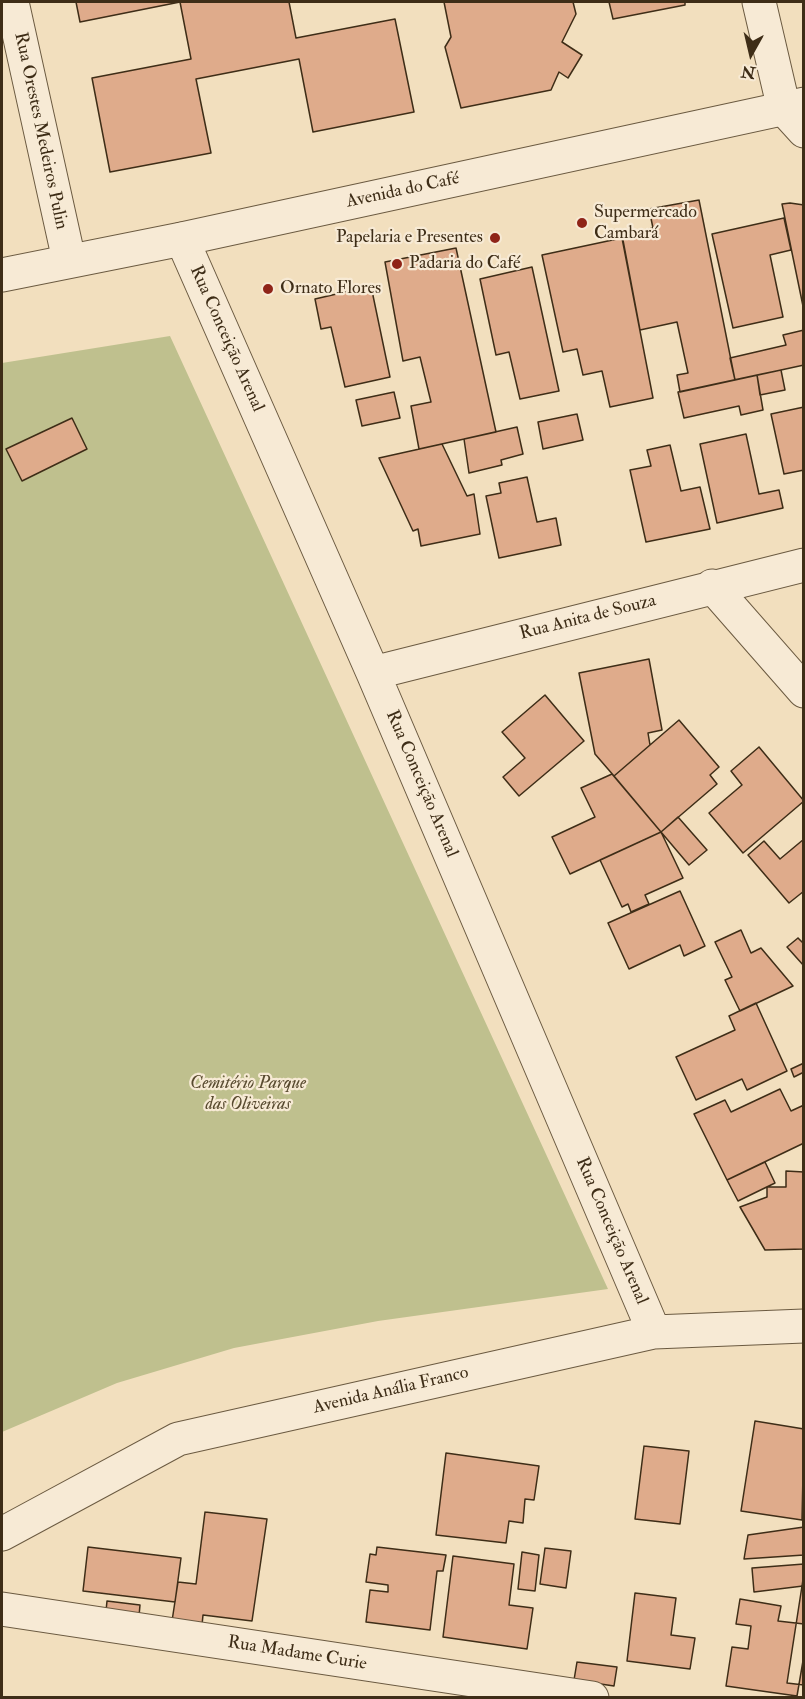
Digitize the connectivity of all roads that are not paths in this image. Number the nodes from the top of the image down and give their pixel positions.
1 (12, 2) edge
2 (759, 2) edge
3 (797, 115) edge
4 (182, 239) junction
5 (69, 260) junction
6 (2, 275) edge
7 (804, 565) edge
8 (712, 586) junction
9 (373, 673) junction
10 (804, 691) edge
11 (804, 1326) edge
12 (654, 1332) junction
13 (2, 1534) edge
14 (2, 1609) edge
15 (592, 1698) edge

1 - 5 street, Rua Orestes Medeiros Pulin
2 - 3 street
3 - 4 street, Avenida do Café
4 - 5 street, Avenida do Café
4 - 9 street, Rua Conceição Arenal
5 - 6 street, Avenida do Café
7 - 8 street, Rua Anita de Souza
8 - 9 street, Rua Anita de Souza
8 - 10 street
9 - 12 street, Rua Conceição Arenal
11 - 12 street, Avenida Anália Franco
12 - 13 street, Avenida Anália Franco
14 - 15 street, Rua Madame Curie

